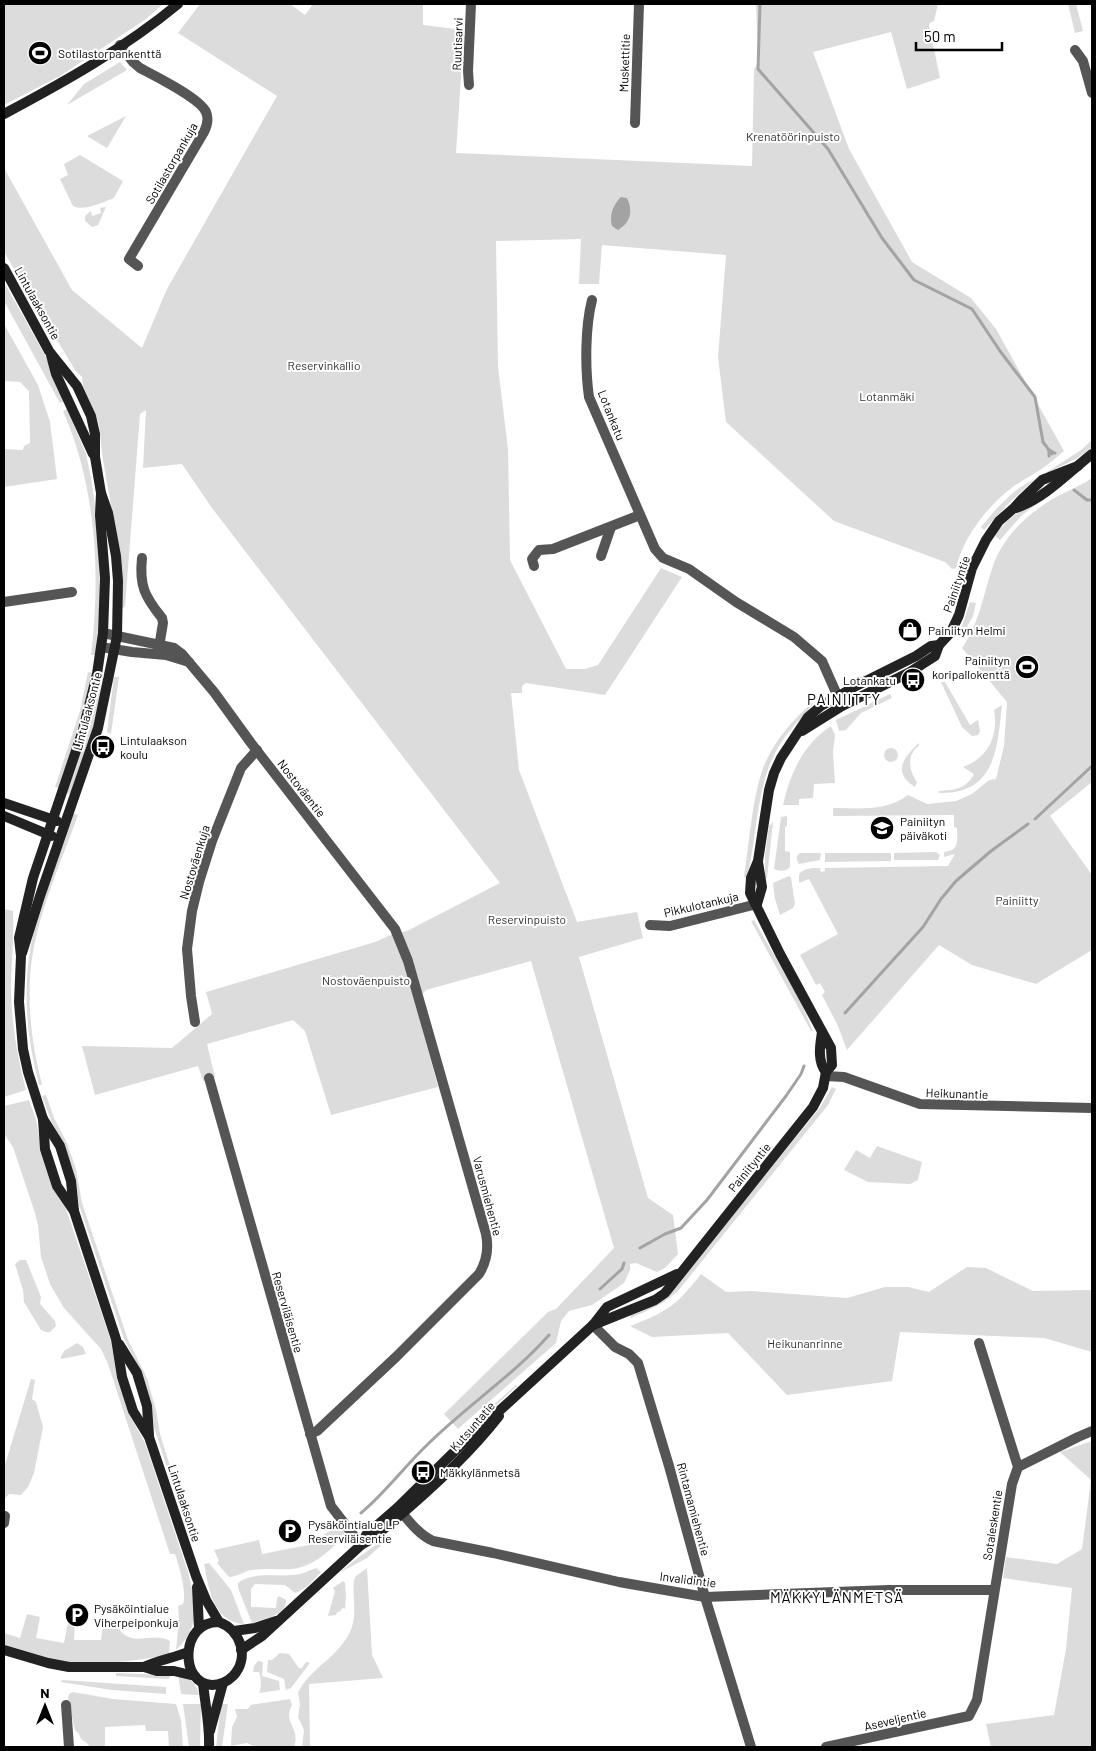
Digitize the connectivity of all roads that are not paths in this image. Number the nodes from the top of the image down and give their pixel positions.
1 (178, 4) edge
2 (471, 4) edge
3 (639, 4) edge
4 (120, 45) junction
5 (1075, 50) dead end
6 (469, 85) dead end
7 (1092, 93) edge
8 (4, 114) edge
9 (635, 123) dead end
10 (138, 266) dead end
11 (4, 268) edge
12 (592, 300) dead end
13 (1092, 454) edge
14 (101, 493) junction
15 (640, 515) junction
16 (611, 527) junction
17 (602, 556) dead end
18 (142, 558) dead end
19 (534, 566) dead end
20 (72, 592) dead end
21 (4, 602) edge
22 (103, 633) junction
23 (117, 636) junction
24 (940, 645) junction
25 (102, 647) junction
26 (159, 649) junction
27 (115, 650) junction
28 (837, 696) junction
29 (842, 706) junction
30 (799, 732) junction
31 (257, 750) junction
32 (4, 803) edge
33 (4, 816) edge
34 (52, 819) junction
35 (65, 824) junction
36 (46, 834) junction
37 (60, 839) junction
38 (757, 904) junction
39 (650, 925) dead end
40 (395, 930) joint
41 (21, 956) junction
42 (195, 1022) dead end
43 (826, 1074) junction
44 (209, 1078) dead end
45 (1092, 1108) edge
46 (43, 1119) junction
47 (74, 1211) junction
48 (593, 1325) junction
49 (116, 1339) junction
50 (979, 1343) dead end
51 (1092, 1431) edge
52 (310, 1434) junction
53 (150, 1437) junction
54 (1018, 1467) junction
55 (399, 1510) junction
56 (362, 1544) junction
57 (196, 1576) junction
58 (994, 1590) junction
59 (705, 1597) junction
60 (278, 1620) junction
61 (219, 1622) junction
62 (199, 1628) junction
63 (234, 1631) junction
64 (4, 1650) edge
65 (242, 1650) junction
66 (188, 1652) junction
67 (144, 1667) junction
68 (199, 1679) junction
69 (223, 1683) junction
70 (66, 1705) dead end
71 (969, 1716) joint
72 (209, 1734) junction
73 (69, 1747) edge
74 (209, 1747) edge
75 (751, 1747) edge
76 (826, 1747) edge

1 - 4 street
2 - 6 street, Ruutisarvi
3 - 9 street, Muskettitie
4 - 8 street
4 - 10 street, Sotilastorpankuja
5 - 7 street
11 - 14 street, Lintulaaksontie
12 - 15 street, Lotankatu
13 - 24 street, Painiityntie
14 - 22 street, Lintulaaksontie
14 - 23 street, Lintulaaksontie
15 - 16 street
15 - 28 street, Lotankatu
16 - 17 street
16 - 19 street
18 - 26 street
20 - 21 street
22 - 23 street, Nostoväentie
22 - 25 street, Lintulaaksontie
23 - 26 street, Nostoväentie
23 - 27 street, Lintulaaksontie
24 - 28 street, Painiityntie
24 - 29 street, Painiityntie
25 - 27 street, Nostoväentie
25 - 34 street, Lintulaaksontie
26 - 27 street, Nostoväentie
26 - 31 street, Nostoväentie
27 - 35 street, Lintulaaksontie
28 - 29 street, Lotankatu
28 - 30 street, Painiityntie
29 - 30 street, Painiityntie
30 - 38 street, Painiityntie
31 - 40 street, Nostoväentie
31 - 42 street, Nostoväenkuja
32 - 34 street
33 - 36 street
34 - 35 street
34 - 36 street, Lintulaaksontie
35 - 37 street, Lintulaaksontie
36 - 37 street
36 - 41 street, Lintulaaksontie
37 - 41 street, Lintulaaksontie
38 - 39 street, Pikkulotankuja
38 - 43 street, Painiityntie
40 - 52 street, Varusmiehentie
41 - 46 street, Lintulaaksontie
43 - 45 street, Heikunantie
43 - 48 street, Painiityntie
44 - 52 street, Reserviläisentie
46 - 47 street, Lintulaaksontie
46 - 47 street, Lintulaaksontie
47 - 49 street, Lintulaaksontie
48 - 55 street, Kutsuntatie
48 - 59 street, Rintamamiehentie
49 - 53 street, Lintulaaksontie
49 - 53 street, Lintulaaksontie
50 - 54 street
51 - 54 street
52 - 56 street, Reserviläisentie
53 - 57 street, Lintulaaksontie
54 - 58 street, Sotaleskentie
55 - 56 street, Kutsuntatie
55 - 59 street, Invalidintie
56 - 60 street, Kutsuntatie
57 - 61 street, Lintulaaksontie
57 - 62 street, Lintulaaksontie
58 - 59 street, Invalidintie
58 - 71 street, Sotaleskentie
59 - 75 street, Rintamamiehentie
60 - 63 street, Kutsuntatie
60 - 65 street, Kutsuntatie
61 - 62 street
61 - 63 street
62 - 66 street
63 - 65 street
64 - 67 street
65 - 69 street
66 - 67 street
66 - 68 street
67 - 68 street
68 - 69 street
68 - 72 street
69 - 72 street
70 - 73 street
71 - 76 street, Aseveljentie
72 - 74 street

